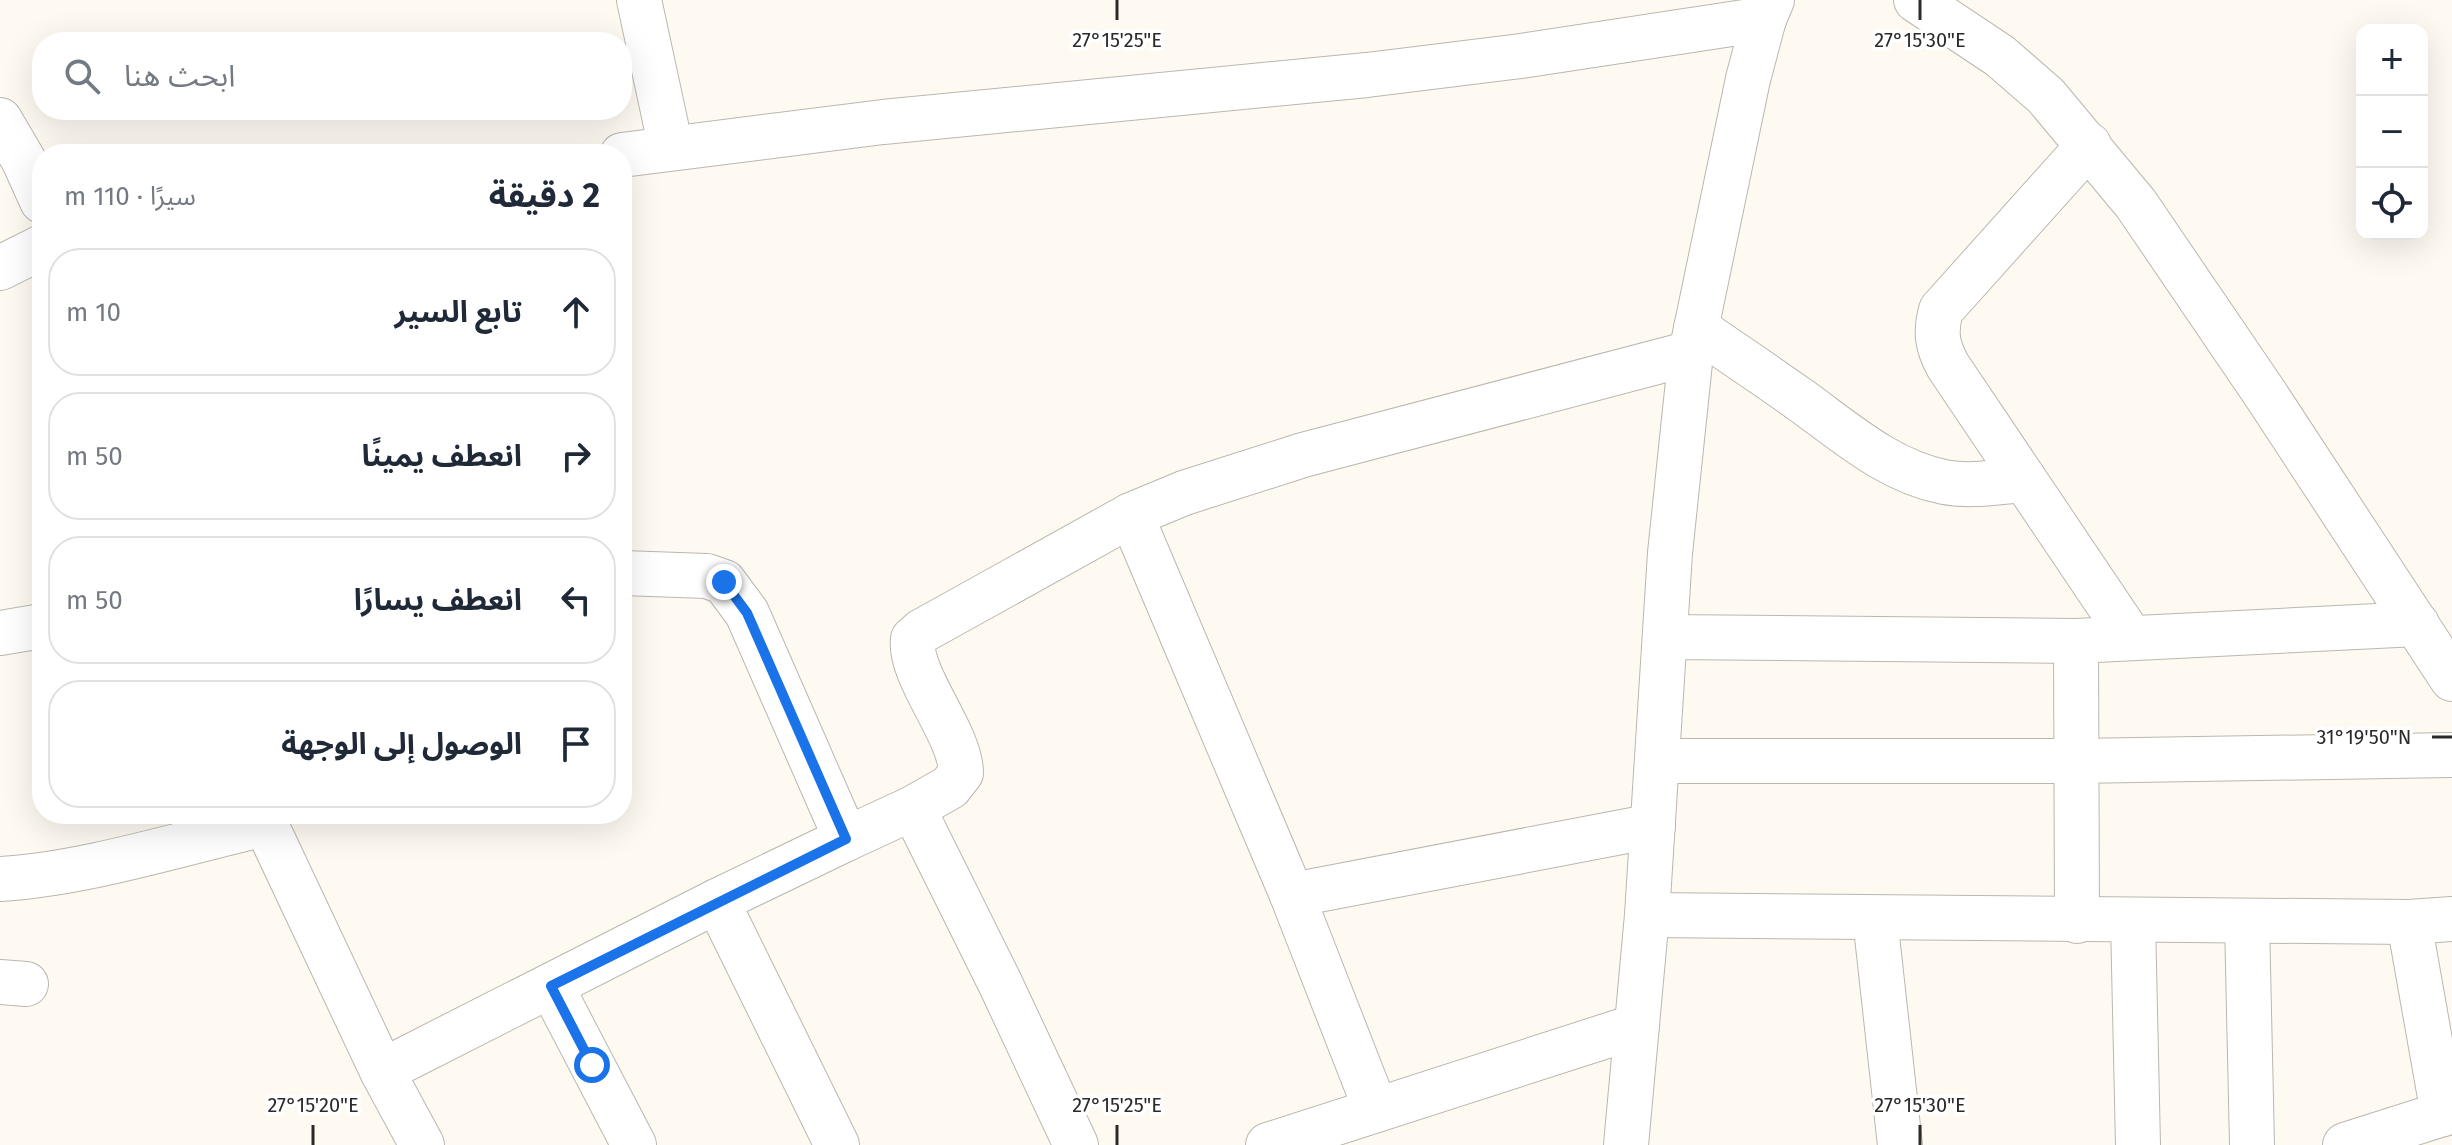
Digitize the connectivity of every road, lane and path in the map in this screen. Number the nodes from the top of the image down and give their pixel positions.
1 (639, 0) edge
2 (1916, 0) edge
3 (1768, 10) edge
4 (0, 120) edge
5 (2089, 145) junction
6 (671, 148) junction
7 (632, 154) edge
8 (32, 179) edge
9 (32, 252) edge
10 (0, 268) edge
11 (1693, 340) junction
12 (2023, 480) junction
13 (1131, 515) junction
14 (632, 573) edge
15 (32, 628) edge
16 (0, 633) edge
17 (1665, 637) junction
18 (2131, 638) junction
19 (2076, 641) junction
20 (2440, 651) edge
21 (2452, 755) edge
22 (1657, 761) junction
23 (2076, 761) junction
24 (913, 808) junction
25 (244, 824) edge
26 (265, 824) edge
27 (1653, 826) junction
28 (846, 839) junction
29 (0, 879) edge
30 (1292, 895) junction
31 (717, 901) junction
32 (1647, 915) junction
33 (1875, 918) junction
34 (2452, 919) edge
35 (2077, 921) junction
36 (2133, 921) junction
37 (2247, 922) junction
38 (2409, 922) junction
39 (551, 986) junction
40 (1637, 1026) junction
41 (382, 1071) junction
42 (1376, 1110) junction
43 (2448, 1112) edge
44 (422, 1145) edge
45 (634, 1145) edge
46 (837, 1145) edge
47 (1076, 1145) edge
48 (1268, 1145) edge
49 (1626, 1145) edge
50 (1900, 1145) edge
51 (2138, 1145) edge
52 (2252, 1145) edge
53 (2345, 1145) edge

1 - 6 street
2 - 5 street
3 - 6 street
3 - 11 street
4 - 8 street
5 - 12 street
5 - 20 street
6 - 7 street
9 - 10 street
11 - 12 street
11 - 13 street
11 - 17 street
12 - 18 street
13 - 24 street
13 - 30 street
14 - 28 street
15 - 16 street
17 - 19 street
17 - 22 street
18 - 19 street
18 - 20 street
19 - 23 street
21 - 23 street
22 - 23 street
22 - 27 street
23 - 35 street
24 - 28 street
24 - 47 street
25 - 29 street
26 - 41 street
27 - 30 street
27 - 32 street
28 - 31 street
30 - 42 street
31 - 39 street
31 - 46 street
32 - 33 street
32 - 40 street
33 - 35 street
33 - 50 street
34 - 38 street
35 - 36 street
36 - 37 street
36 - 51 street
37 - 38 street
37 - 52 street
38 - 43 street
39 - 41 street
39 - 45 street
40 - 42 street
40 - 49 street
41 - 44 street
42 - 48 street
43 - 53 street

